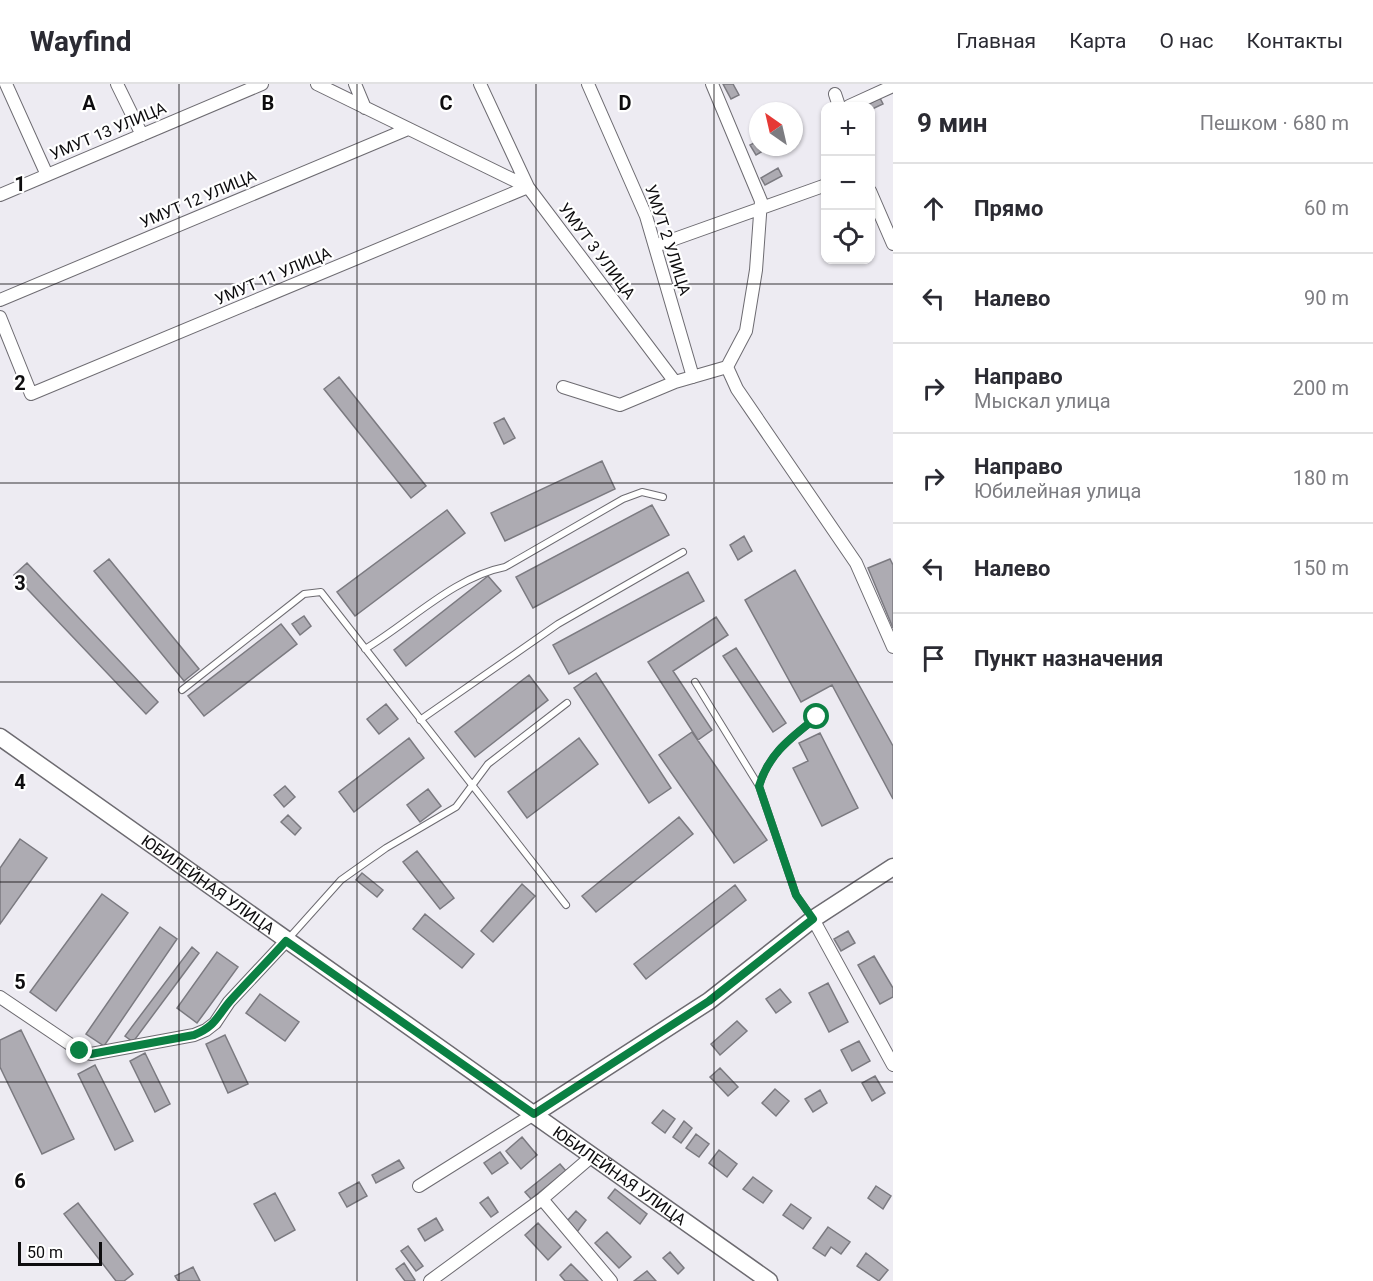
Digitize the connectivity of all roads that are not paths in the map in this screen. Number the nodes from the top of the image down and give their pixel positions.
1 (6, 84) edge
2 (117, 84) edge
3 (262, 84) edge
4 (316, 84) edge
5 (355, 84) edge
6 (480, 84) edge
7 (588, 84) edge
8 (712, 84) edge
9 (893, 86) edge
10 (835, 94) dead end
11 (838, 102) edge
12 (858, 102) edge
13 (365, 108) junction
14 (408, 129) junction
15 (142, 135) junction
16 (47, 175) junction
17 (821, 186) edge
18 (528, 187) junction
19 (0, 195) edge
20 (875, 203) edge
21 (760, 207) junction
22 (893, 244) edge
23 (655, 246) junction
24 (0, 300) edge
25 (0, 317) edge
26 (727, 367) junction
27 (693, 377) junction
28 (675, 382) junction
29 (563, 387) dead end
30 (663, 497) dead end
31 (682, 552) dead end
32 (893, 647) edge
33 (365, 649) junction
34 (695, 682) dead end
35 (182, 690) dead end
36 (567, 703) dead end
37 (817, 717) dead end
38 (420, 720) junction
39 (0, 737) edge
40 (474, 786) junction
41 (759, 786) junction
42 (893, 867) edge
43 (566, 905) dead end
44 (813, 919) junction
45 (286, 941) junction
46 (3, 1002) edge
47 (893, 1065) edge
48 (534, 1114) junction
49 (591, 1157) junction
50 (419, 1186) dead end
51 (542, 1199) junction
52 (761, 1279) edge
53 (430, 1281) edge
54 (611, 1281) edge

1 - 16 street
2 - 15 street
3 - 15 street, УМУТ 13 УЛИЦА
4 - 13 street
5 - 13 street
6 - 18 street, УМУТ 3 УЛИЦА
7 - 23 street, УМУТ 2 УЛИЦА
8 - 21 street
9 - 12 street
10 - 11 street
13 - 14 street
14 - 18 street
14 - 24 street, УМУТ 12 УЛИЦА
15 - 16 street, УМУТ 13 УЛИЦА
16 - 19 street, УМУТ 13 УЛИЦА
17 - 21 street
18 - 25 street, УМУТ 11 УЛИЦА
18 - 28 street, УМУТ 3 УЛИЦА
20 - 22 street
21 - 23 street
21 - 26 street
23 - 27 street, УМУТ 2 УЛИЦА
26 - 27 street
26 - 32 street
27 - 28 street
28 - 29 street
30 - 33 lane
31 - 38 lane
33 - 35 lane
33 - 38 lane
34 - 41 lane
36 - 40 lane
37 - 41 lane
38 - 40 lane
39 - 45 main road, ЮБИЛЕЙНАЯ УЛИЦА
40 - 43 lane
40 - 45 lane
41 - 44 lane
42 - 44 main road
44 - 47 street
44 - 48 main road
45 - 46 street
45 - 48 main road, ЮБИЛЕЙНАЯ УЛИЦА
48 - 49 main road, ЮБИЛЕЙНАЯ УЛИЦА
48 - 50 street
49 - 51 street
49 - 52 main road, ЮБИЛЕЙНАЯ УЛИЦА
51 - 53 street
51 - 54 street

